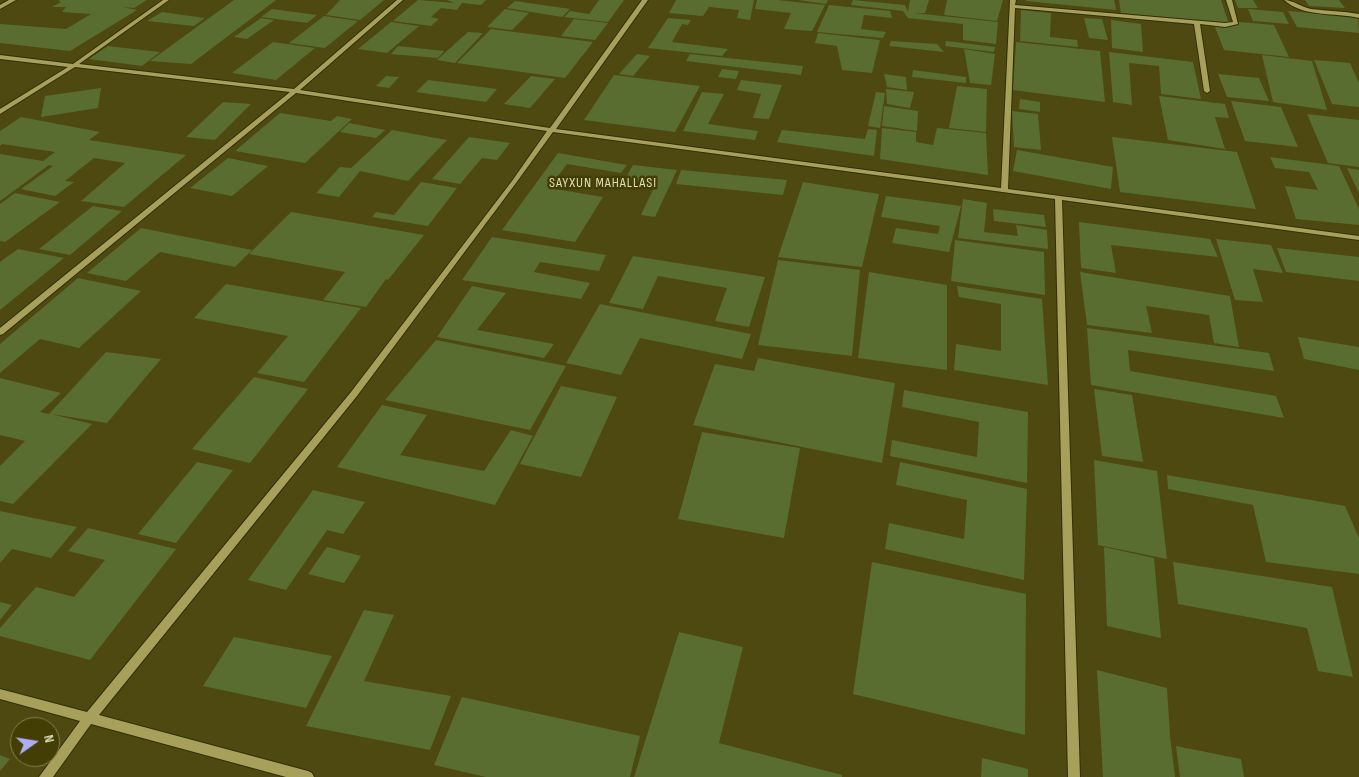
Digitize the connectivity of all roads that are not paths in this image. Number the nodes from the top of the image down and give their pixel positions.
1 (14, 0) edge
2 (166, 0) edge
3 (400, 0) edge
4 (645, 0) edge
5 (1229, 0) edge
6 (1287, 0) edge
7 (1013, 3) edge
8 (0, 7) edge
9 (1359, 16) edge
10 (1197, 24) junction
11 (0, 56) edge
12 (73, 66) junction
13 (295, 91) junction
14 (1207, 91) dead end
15 (0, 112) edge
16 (551, 130) junction
17 (1004, 191) junction
18 (1058, 198) junction
19 (1359, 238) edge
20 (0, 332) edge
21 (0, 694) edge
22 (89, 718) junction
23 (45, 777) edge
24 (308, 777) edge
25 (1074, 777) edge

1 - 8 street
2 - 12 street
3 - 13 street
4 - 16 street
5 - 10 street
6 - 9 street
7 - 10 street
7 - 17 street
10 - 14 street
11 - 12 street
12 - 13 street
12 - 15 street
13 - 16 street
13 - 20 street
16 - 17 street
16 - 22 street
17 - 18 street
18 - 19 street
18 - 25 street
21 - 22 street
22 - 23 street
22 - 24 street

